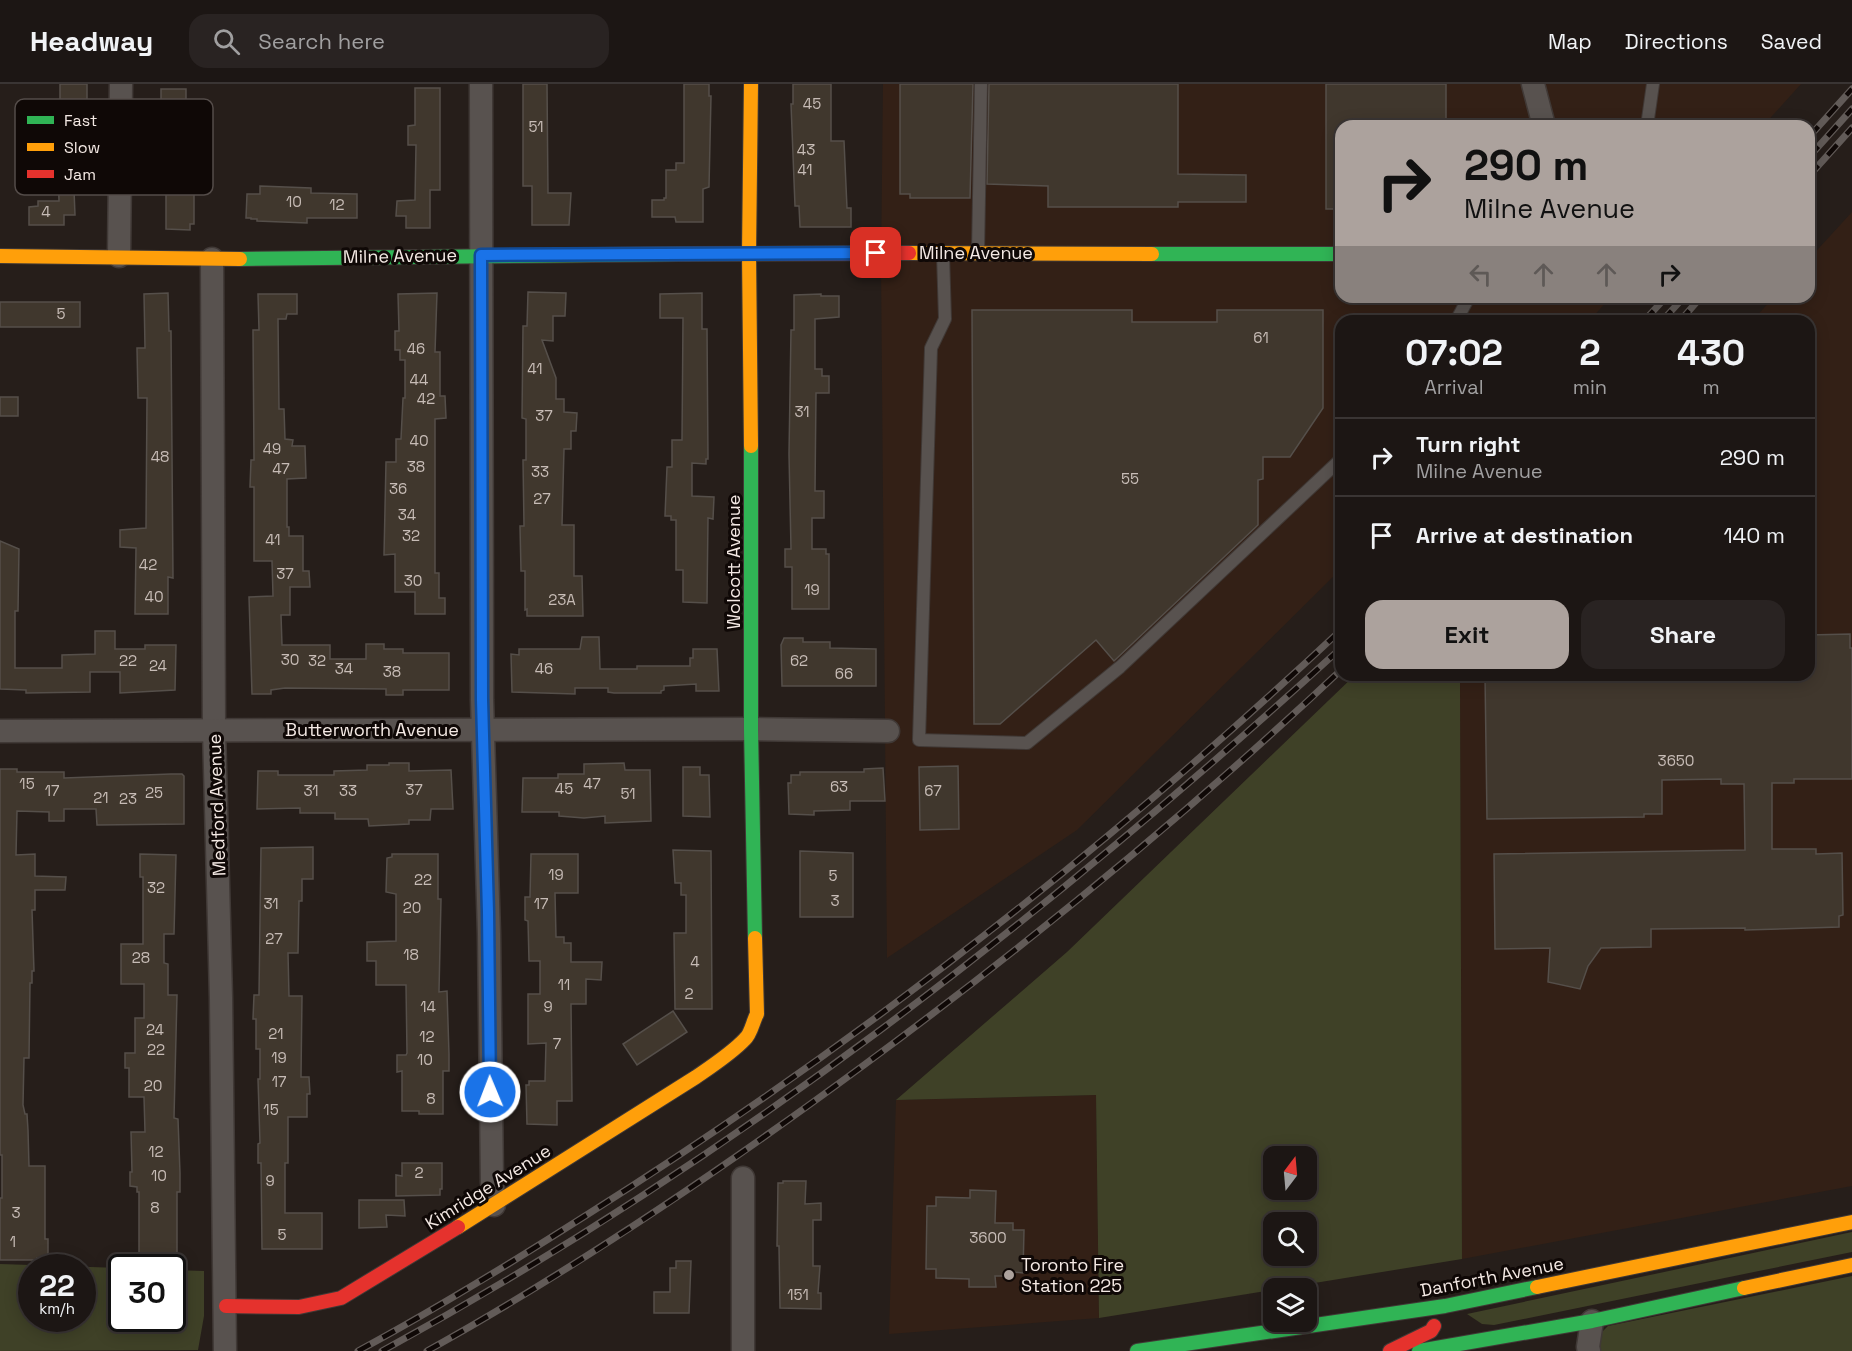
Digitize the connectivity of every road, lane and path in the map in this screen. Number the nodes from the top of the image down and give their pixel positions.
1 (121, 84) edge
2 (481, 84) edge
3 (752, 84) edge
4 (981, 84) edge
5 (1533, 84) edge
6 (1653, 84) edge
7 (121, 99) edge
8 (1542, 120) edge
9 (1648, 120) edge
10 (120, 195) edge
11 (749, 253) junction
12 (943, 253) junction
13 (978, 253) junction
14 (1335, 254) edge
15 (481, 255) junction
16 (0, 256) edge
17 (119, 256) junction
18 (212, 259) junction
19 (1335, 465) edge
20 (751, 729) junction
21 (214, 730) junction
22 (483, 730) junction
23 (0, 731) edge
24 (888, 731) dead end
25 (747, 1038) joint
26 (743, 1178) dead end
27 (494, 1205) junction
28 (1852, 1222) edge
29 (1852, 1265) edge
30 (226, 1306) junction
31 (1445, 1306) junction
32 (1592, 1321) junction
33 (1486, 1339) junction
34 (225, 1351) edge
35 (743, 1351) edge
36 (1137, 1351) edge
37 (1390, 1351) edge
38 (1419, 1351) edge
39 (1589, 1351) edge

1 - 7 street
2 - 15 street
3 - 11 street, Wolcott Avenue
4 - 13 lane
5 - 8 street
6 - 9 lane
10 - 17 street
11 - 12 street, Milne Avenue
11 - 15 street, Milne Avenue
11 - 20 street, Wolcott Avenue
12 - 13 street, Milne Avenue
12 - 19 lane
13 - 14 street, Milne Avenue
15 - 18 street, Milne Avenue
15 - 22 street
16 - 17 street, Milne Avenue
17 - 18 street, Milne Avenue
18 - 21 street, Medford Avenue
20 - 22 street, Butterworth Avenue
20 - 24 street, Butterworth Avenue
20 - 25 street, Wolcott Avenue
21 - 22 street, Butterworth Avenue
21 - 23 street, Butterworth Avenue
21 - 30 street, Medford Avenue
22 - 27 street
25 - 27 street, Kimridge Avenue
26 - 35 street
27 - 30 street, Kimridge Avenue
28 - 31 street, Danforth Avenue
29 - 32 street
30 - 34 street, Medford Avenue
31 - 33 street
31 - 36 street, Danforth Avenue
31 - 37 street
32 - 33 street
32 - 39 street
33 - 38 street

